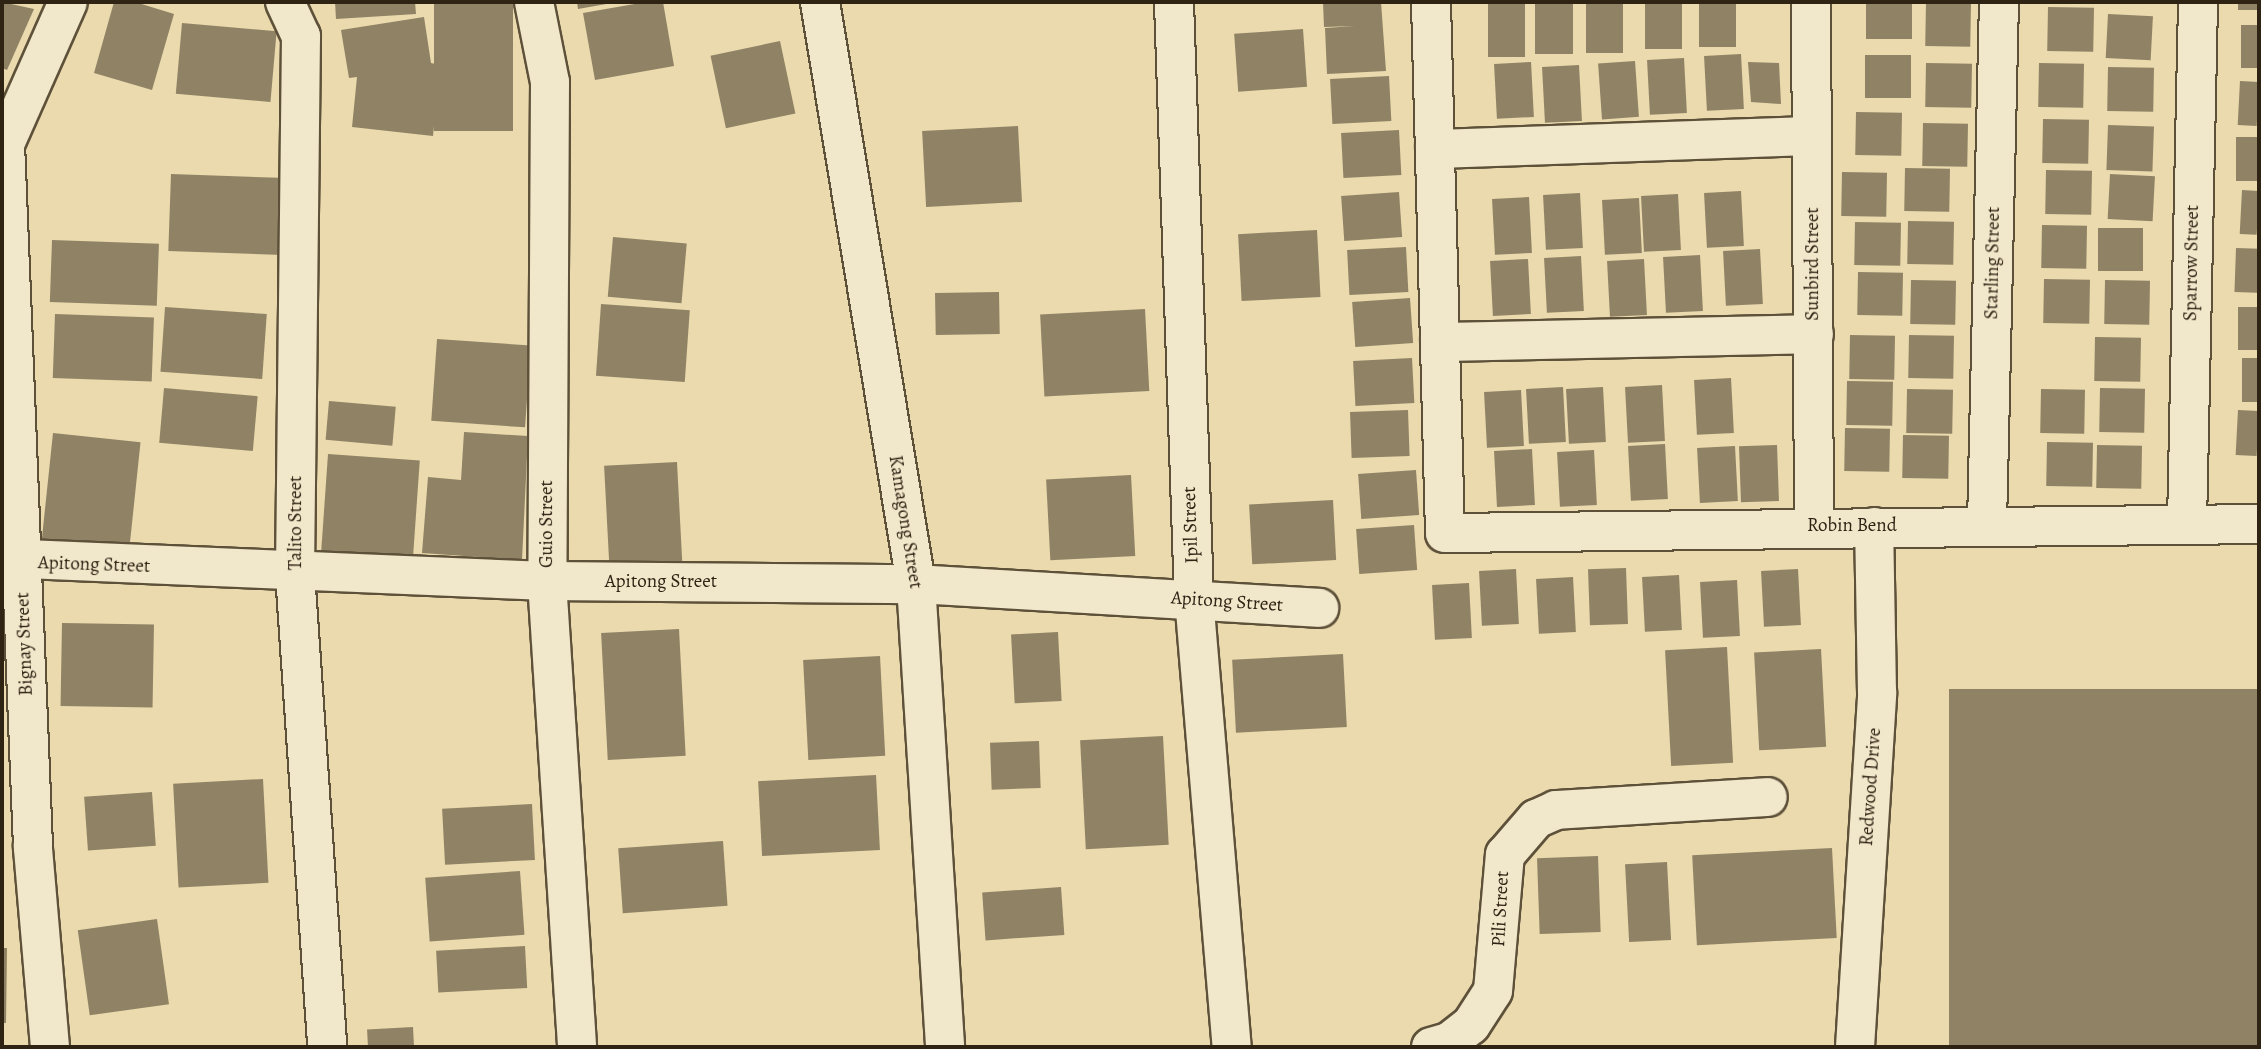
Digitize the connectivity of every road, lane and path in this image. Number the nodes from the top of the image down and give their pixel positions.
1 (68, 2) edge
2 (285, 2) edge
3 (534, 2) edge
4 (820, 2) edge
5 (1174, 2) edge
6 (1431, 2) edge
7 (1811, 2) edge
8 (1999, 2) edge
9 (2198, 2) edge
10 (1812, 136) junction
11 (1435, 149) junction
12 (1814, 334) junction
13 (1440, 342) junction
14 (2187, 524) junction
15 (2259, 524) edge
16 (1987, 525) junction
17 (1814, 526) junction
18 (1874, 527) junction
19 (12, 560) edge
20 (295, 573) junction
21 (547, 581) junction
22 (916, 584) junction
23 (1194, 598) junction
24 (1320, 608) dead end
25 (1768, 797) dead end
26 (18, 844) edge
27 (50, 1047) edge
28 (327, 1047) edge
29 (577, 1047) edge
30 (944, 1047) edge
31 (1232, 1047) edge
32 (1431, 1047) edge
33 (1855, 1047) edge

1 - 19 street, Bignay Street
2 - 20 street, Talito Street
3 - 21 street, Guio Street
4 - 22 street, Kamagong Street
5 - 23 street, Ipil Street
6 - 11 street
7 - 10 street, Sunbird Street
8 - 16 street, Starling Street
9 - 14 street, Sparrow Street
10 - 11 street
10 - 12 street, Sunbird Street
11 - 13 street
12 - 13 street
12 - 17 street, Sunbird Street
13 - 17 street, Robin Bend
14 - 15 street, Robin Bend
14 - 16 street, Robin Bend
16 - 18 street, Robin Bend
17 - 18 street, Robin Bend
18 - 33 street, Redwood Drive
19 - 20 street, Apitong Street
19 - 26 street, Bignay Street
20 - 21 street, Apitong Street
20 - 28 street, Talito Street
21 - 22 street, Apitong Street
21 - 29 street, Guio Street
22 - 23 street, Apitong Street
22 - 30 street, Kamagong Street
23 - 24 street, Apitong Street
23 - 31 street, Ipil Street
25 - 32 street, Pili Street
26 - 27 street, Bignay Street

